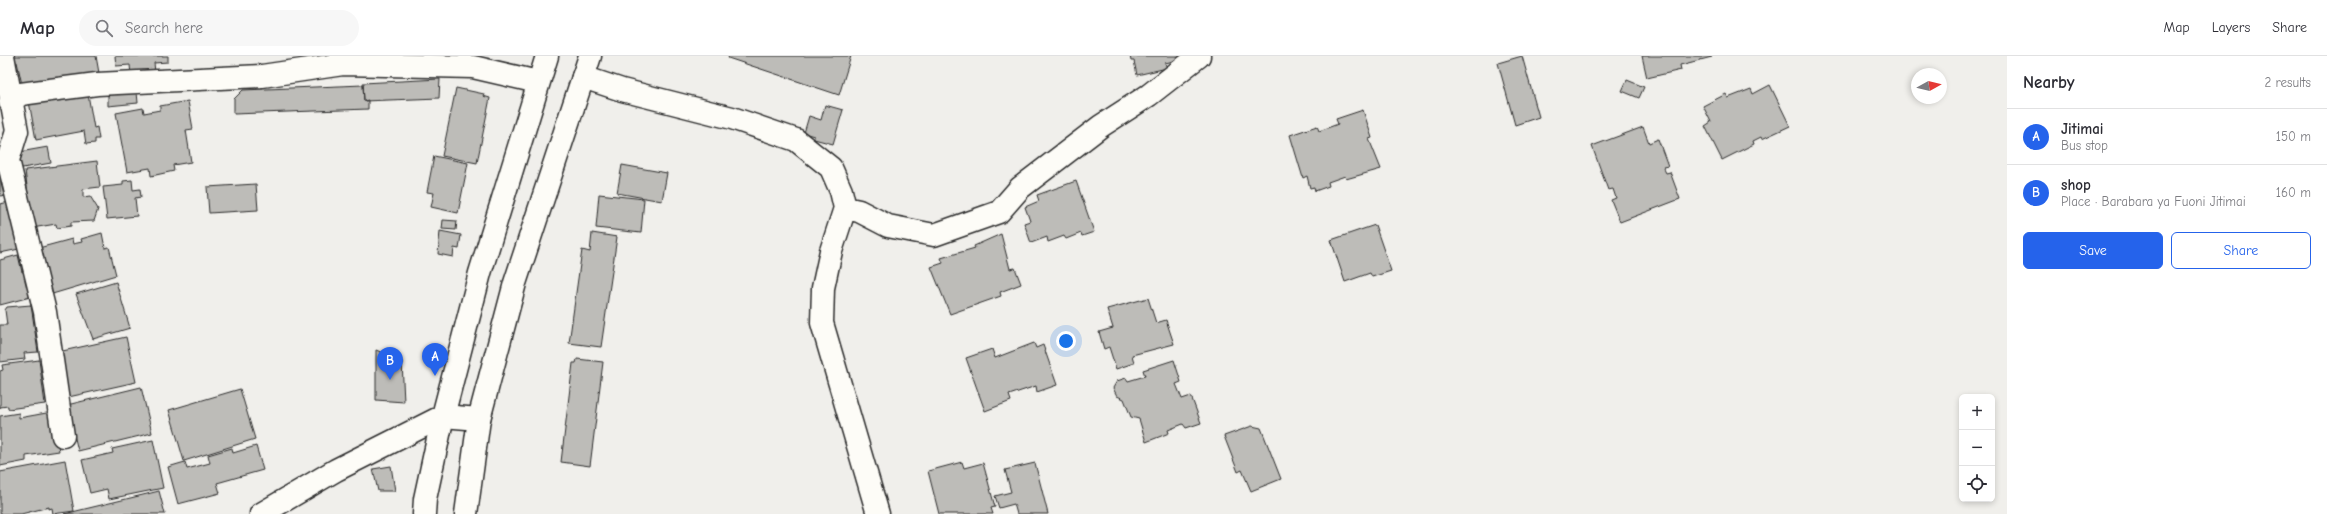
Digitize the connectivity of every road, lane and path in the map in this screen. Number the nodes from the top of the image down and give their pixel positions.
1 (3, 56) edge
2 (547, 56) edge
3 (590, 56) edge
4 (1199, 56) edge
5 (583, 77) junction
6 (538, 82) junction
7 (10, 102) junction
8 (845, 208) junction
9 (443, 416) junction
10 (479, 419) junction
11 (63, 436) dead end
12 (261, 514) edge
13 (424, 514) edge
14 (466, 514) edge
15 (878, 514) edge

1 - 7 street
2 - 6 street
3 - 5 street
4 - 8 street
5 - 8 street
5 - 10 street
6 - 7 street
6 - 9 street
7 - 11 street
8 - 15 street
9 - 10 street
9 - 12 street
9 - 13 street
10 - 14 street

